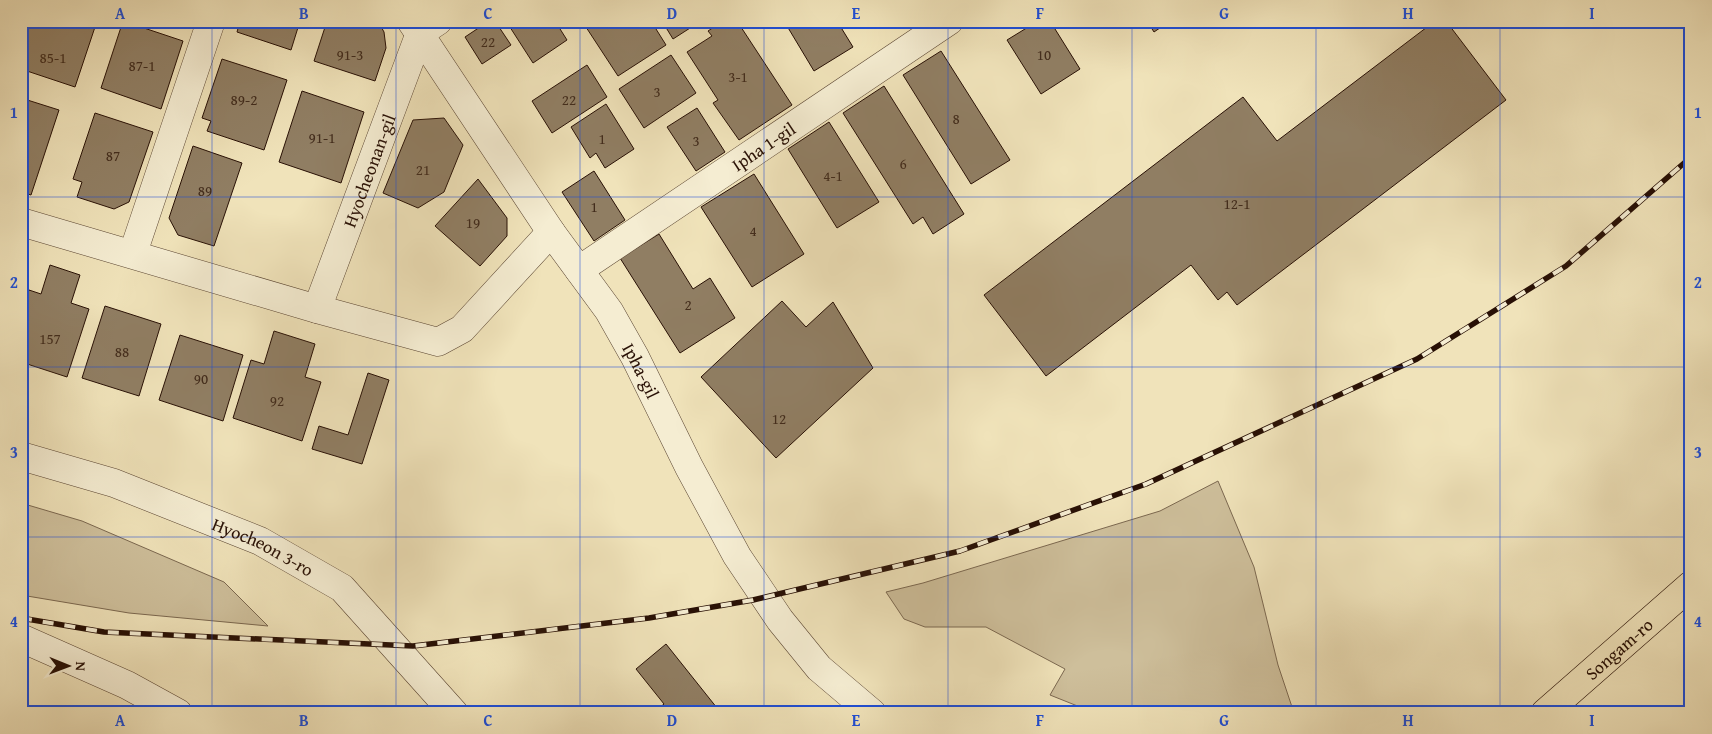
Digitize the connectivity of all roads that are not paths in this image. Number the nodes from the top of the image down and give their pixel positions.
1 (211, 21) edge
2 (949, 21) edge
3 (423, 25) edge
4 (21, 222) edge
5 (551, 232) junction
6 (132, 253) junction
7 (580, 270) junction
8 (317, 309) junction
9 (21, 456) edge
10 (1691, 585) edge
11 (21, 638) edge
12 (178, 713) edge
13 (454, 713) edge
14 (872, 713) edge
15 (1545, 713) edge

1 - 6 street
2 - 7 street, Ipha 1-gil
3 - 5 street, Ipha-gil
3 - 8 street, Hyocheonan-gil
4 - 6 street
5 - 7 street, Ipha-gil
5 - 8 street
6 - 8 street
7 - 14 street, Ipha-gil
9 - 13 street, Hyocheon 3-ro
10 - 15 main road, Songam-ro
11 - 12 street

